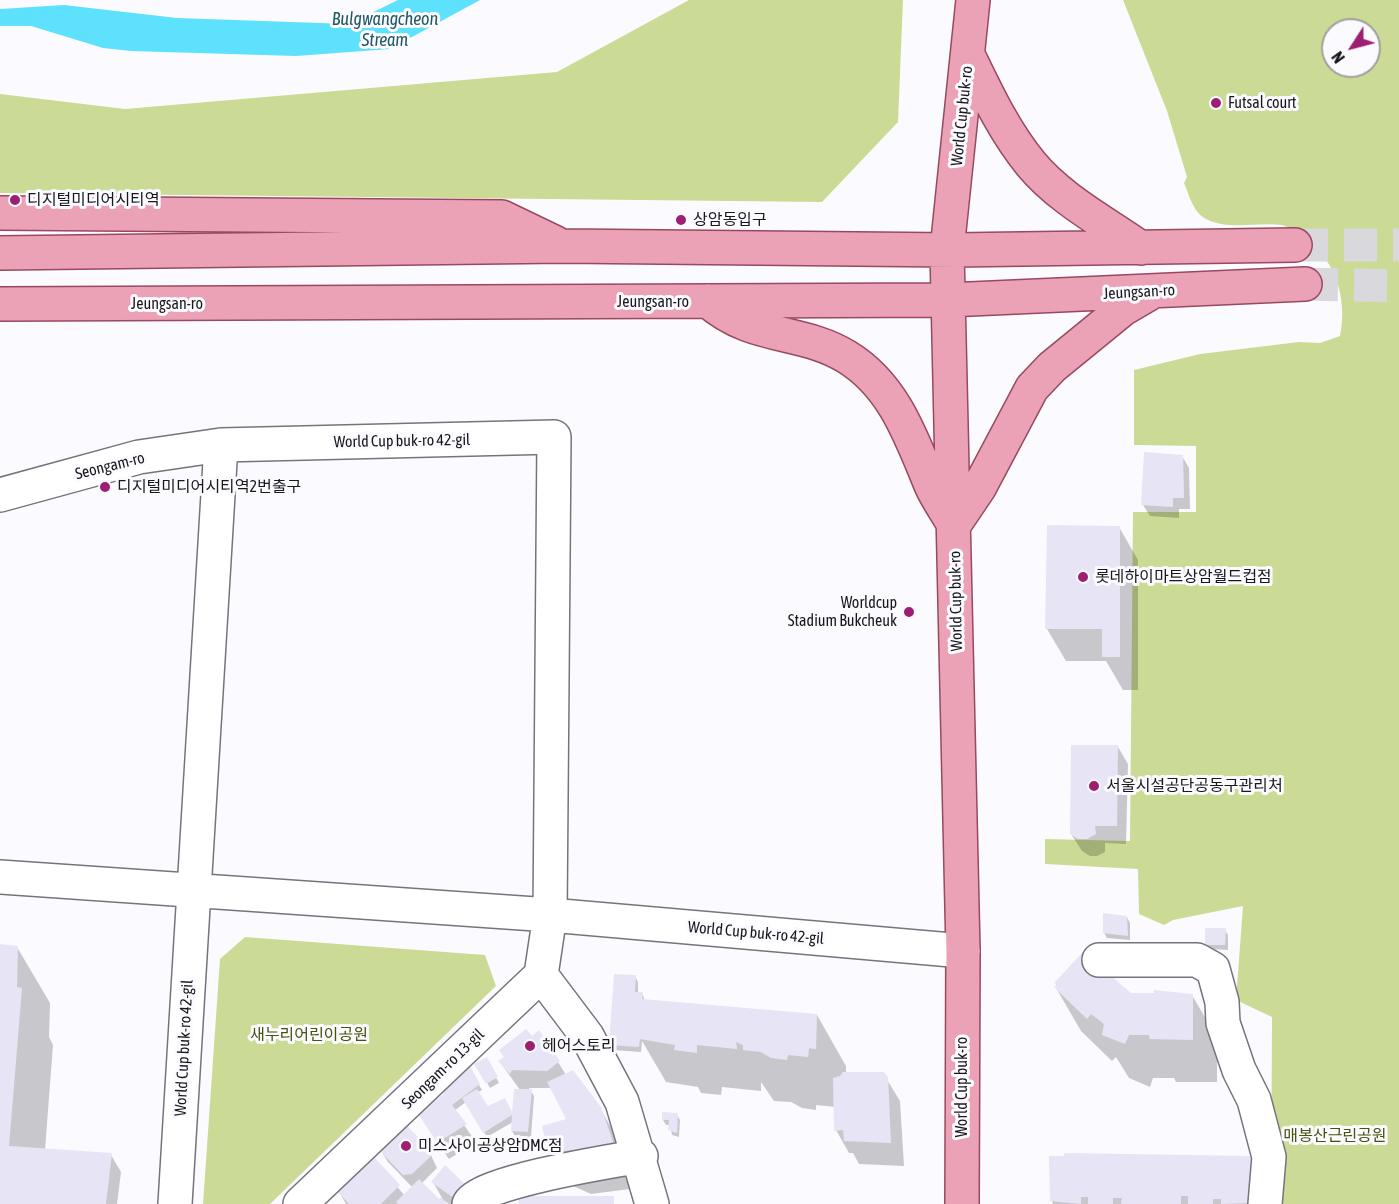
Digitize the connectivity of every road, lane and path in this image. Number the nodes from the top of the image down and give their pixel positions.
1 (974, 0) edge
2 (969, 57) junction
3 (0, 213) edge
4 (1295, 245) tunnel mouth
5 (563, 246) junction
6 (1141, 248) junction
7 (947, 250) junction
8 (0, 253) edge
9 (1305, 284) tunnel mouth
10 (1153, 291) junction
11 (948, 300) junction
12 (708, 302) junction
13 (0, 304) edge
14 (221, 445) junction
15 (0, 495) edge
16 (954, 525) junction
17 (0, 878) edge
18 (193, 892) junction
19 (550, 915) junction
20 (963, 951) junction
21 (1099, 960) dead end
22 (541, 975) junction
23 (640, 1156) junction
24 (175, 1204) edge
25 (300, 1204) edge
26 (469, 1204) edge
27 (652, 1204) edge
28 (962, 1204) edge
29 (1266, 1204) edge

1 - 2 main road, World Cup buk-ro
2 - 6 main road
2 - 7 main road, World Cup buk-ro
3 - 5 main road
4 - 6 main road
5 - 7 main road
5 - 8 main road
6 - 7 main road
7 - 11 main road, World Cup buk-ro
9 - 10 main road, Jeungsan-ro
10 - 11 main road, Jeungsan-ro
10 - 16 main road
11 - 12 main road, Jeungsan-ro
11 - 16 main road, World Cup buk-ro
12 - 13 main road, Jeungsan-ro
12 - 16 main road
14 - 15 street, Seongam-ro
14 - 18 street, World Cup buk-ro 42-gil
14 - 19 street, World Cup buk-ro 42-gil
16 - 20 main road, World Cup buk-ro
17 - 18 street, World Cup buk-ro 42-gil
18 - 19 street, World Cup buk-ro 42-gil
18 - 24 street, World Cup buk-ro 42-gil
19 - 20 street, World Cup buk-ro 42-gil
19 - 22 street
20 - 28 main road, World Cup buk-ro
21 - 29 street
22 - 23 street
22 - 25 street, Seongam-ro 13-gil
23 - 26 street
23 - 27 street

